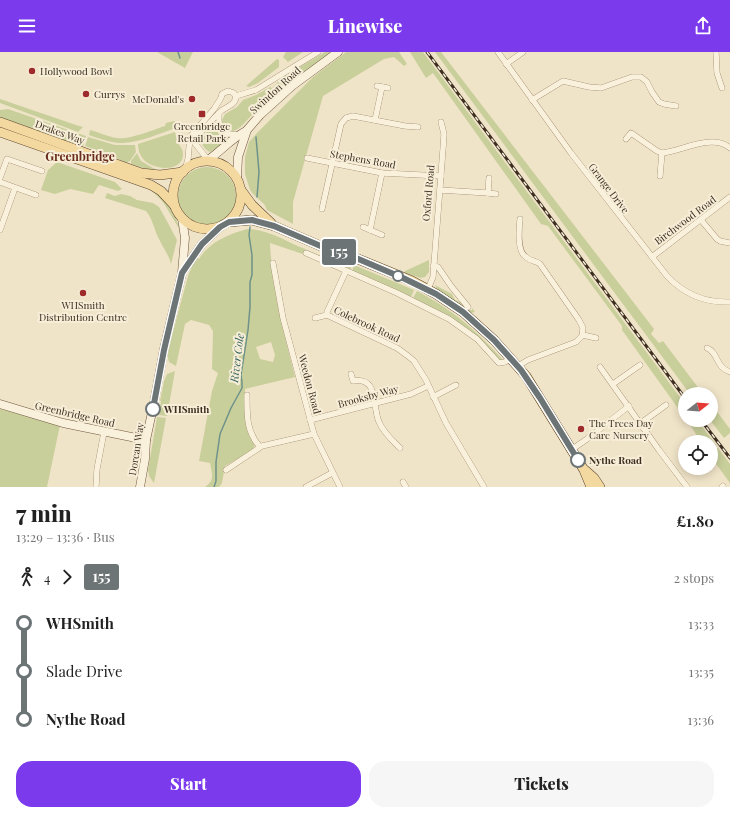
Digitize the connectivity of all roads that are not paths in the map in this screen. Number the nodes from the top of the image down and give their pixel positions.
1 (318, 52) edge
2 (338, 52) edge
3 (498, 52) edge
4 (523, 52) edge
5 (716, 52) edge
6 (506, 64) junction
7 (723, 84) dead end
8 (382, 87) dead end
9 (236, 96) junction
10 (221, 98) junction
11 (532, 100) junction
12 (230, 105) junction
13 (676, 106) dead end
14 (219, 113) junction
15 (375, 120) junction
16 (0, 122) edge
17 (441, 122) dead end
18 (418, 127) dead end
19 (635, 127) dead end
20 (0, 132) edge
21 (243, 133) junction
22 (631, 133) junction
23 (190, 137) junction
24 (626, 139) dead end
25 (730, 148) edge
26 (662, 153) junction
27 (307, 158) dead end
28 (208, 160) junction
29 (333, 163) junction
30 (42, 171) dead end
31 (184, 171) junction
32 (382, 173) junction
33 (441, 176) junction
34 (660, 176) dead end
35 (0, 178) edge
36 (237, 178) junction
37 (489, 178) dead end
38 (0, 182) edge
39 (15, 188) junction
40 (240, 189) junction
41 (440, 190) junction
42 (488, 193) junction
43 (496, 194) dead end
44 (36, 195) dead end
45 (730, 197) edge
46 (174, 205) junction
47 (322, 209) dead end
48 (182, 218) junction
49 (520, 219) dead end
50 (701, 220) junction
51 (229, 222) junction
52 (274, 226) junction
53 (220, 227) junction
54 (363, 227) dead end
55 (0, 230) edge
56 (370, 230) junction
57 (382, 235) dead end
58 (730, 243) edge
59 (306, 253) dead end
60 (652, 257) junction
61 (273, 263) dead end
62 (433, 266) junction
63 (346, 270) junction
64 (182, 273) junction
65 (428, 289) junction
66 (730, 302) edge
67 (468, 307) dead end
68 (327, 315) junction
69 (315, 318) dead end
70 (583, 334) junction
71 (596, 338) dead end
72 (707, 348) dead end
73 (511, 358) junction
74 (640, 365) dead end
75 (518, 366) junction
76 (600, 367) dead end
77 (730, 372) edge
78 (351, 374) dead end
79 (613, 384) junction
80 (456, 385) dead end
81 (428, 386) junction
82 (247, 395) dead end
83 (433, 397) junction
84 (375, 403) junction
85 (0, 404) edge
86 (666, 405) dead end
87 (629, 406) junction
88 (310, 420) junction
89 (641, 423) junction
90 (104, 432) junction
91 (314, 434) junction
92 (146, 440) junction
93 (260, 447) junction
94 (400, 448) dead end
95 (571, 450) junction
96 (226, 470) dead end
97 (584, 470) junction
98 (332, 473) junction
99 (96, 487) edge
100 (140, 487) edge
101 (306, 487) edge
102 (340, 487) edge
103 (484, 487) edge
104 (591, 487) edge
105 (600, 487) edge
106 (687, 487) edge

1 - 9 street
2 - 21 main road, Swindon Road
3 - 6 street, Grange Drive
4 - 6 street
5 - 7 street
6 - 11 street, Grange Drive
8 - 15 street
9 - 10 street
9 - 12 street
10 - 12 street
10 - 23 street
11 - 13 street
11 - 60 street, Grange Drive
12 - 14 street
14 - 21 street
14 - 23 street
15 - 18 street
15 - 29 street
16 - 31 main road, Drakes Way
17 - 33 street, Oxford Road
19 - 22 street
20 - 46 main road, Drakes Way
21 - 28 main road, Swindon Road
21 - 36 main road, Swindon Road
22 - 24 street
22 - 26 street
23 - 28 street
23 - 31 street
25 - 26 street
26 - 34 street
27 - 29 street, Stephens Road
28 - 31 main road
28 - 36 main road
29 - 32 street, Stephens Road
29 - 47 street
30 - 35 street
31 - 46 main road
32 - 33 street, Stephens Road
32 - 56 street
33 - 41 street, Oxford Road
36 - 40 main road
37 - 42 street
38 - 39 street
39 - 44 street
39 - 55 street
40 - 51 main road
40 - 52 main road
41 - 42 street
41 - 62 street, Oxford Road
42 - 43 street
45 - 50 street, Birchwood Road
46 - 48 main road
48 - 53 main road
48 - 64 main road, Dorcan Way
49 - 70 street
50 - 58 street
50 - 60 street, Birchwood Road
51 - 52 main road
51 - 53 main road
52 - 65 main road
53 - 64 main road, Dorcan Way
54 - 56 street
56 - 57 street
59 - 63 street
60 - 66 street, Grange Drive
61 - 88 street, Weedon Road
62 - 65 street, Oxford Road
62 - 67 street
63 - 68 street
63 - 73 street
64 - 92 main road, Dorcan Way
65 - 73 main road
68 - 69 street, Colebrook Road
68 - 81 street, Colebrook Road
70 - 71 street
70 - 75 street
72 - 77 street
73 - 75 main road
74 - 79 street
75 - 95 main road
76 - 79 street
78 - 84 street
79 - 87 street
80 - 83 street
81 - 83 street, Colebrook Road
81 - 84 street, Brooksby Way
82 - 93 street
83 - 103 street, Colebrook Road
84 - 88 street, Brooksby Way
84 - 94 street
85 - 90 main road, Greenbridge Road
86 - 89 street
87 - 89 street
87 - 95 street
88 - 91 street, Weedon Road
89 - 106 street
90 - 92 main road, Greenbridge Road
90 - 99 street
91 - 93 street
91 - 98 street, Weedon Road
92 - 100 main road, Dorcan Way
93 - 96 street
95 - 97 main road
97 - 104 main road
97 - 105 main road
98 - 101 street
98 - 102 street, Weedon Road

